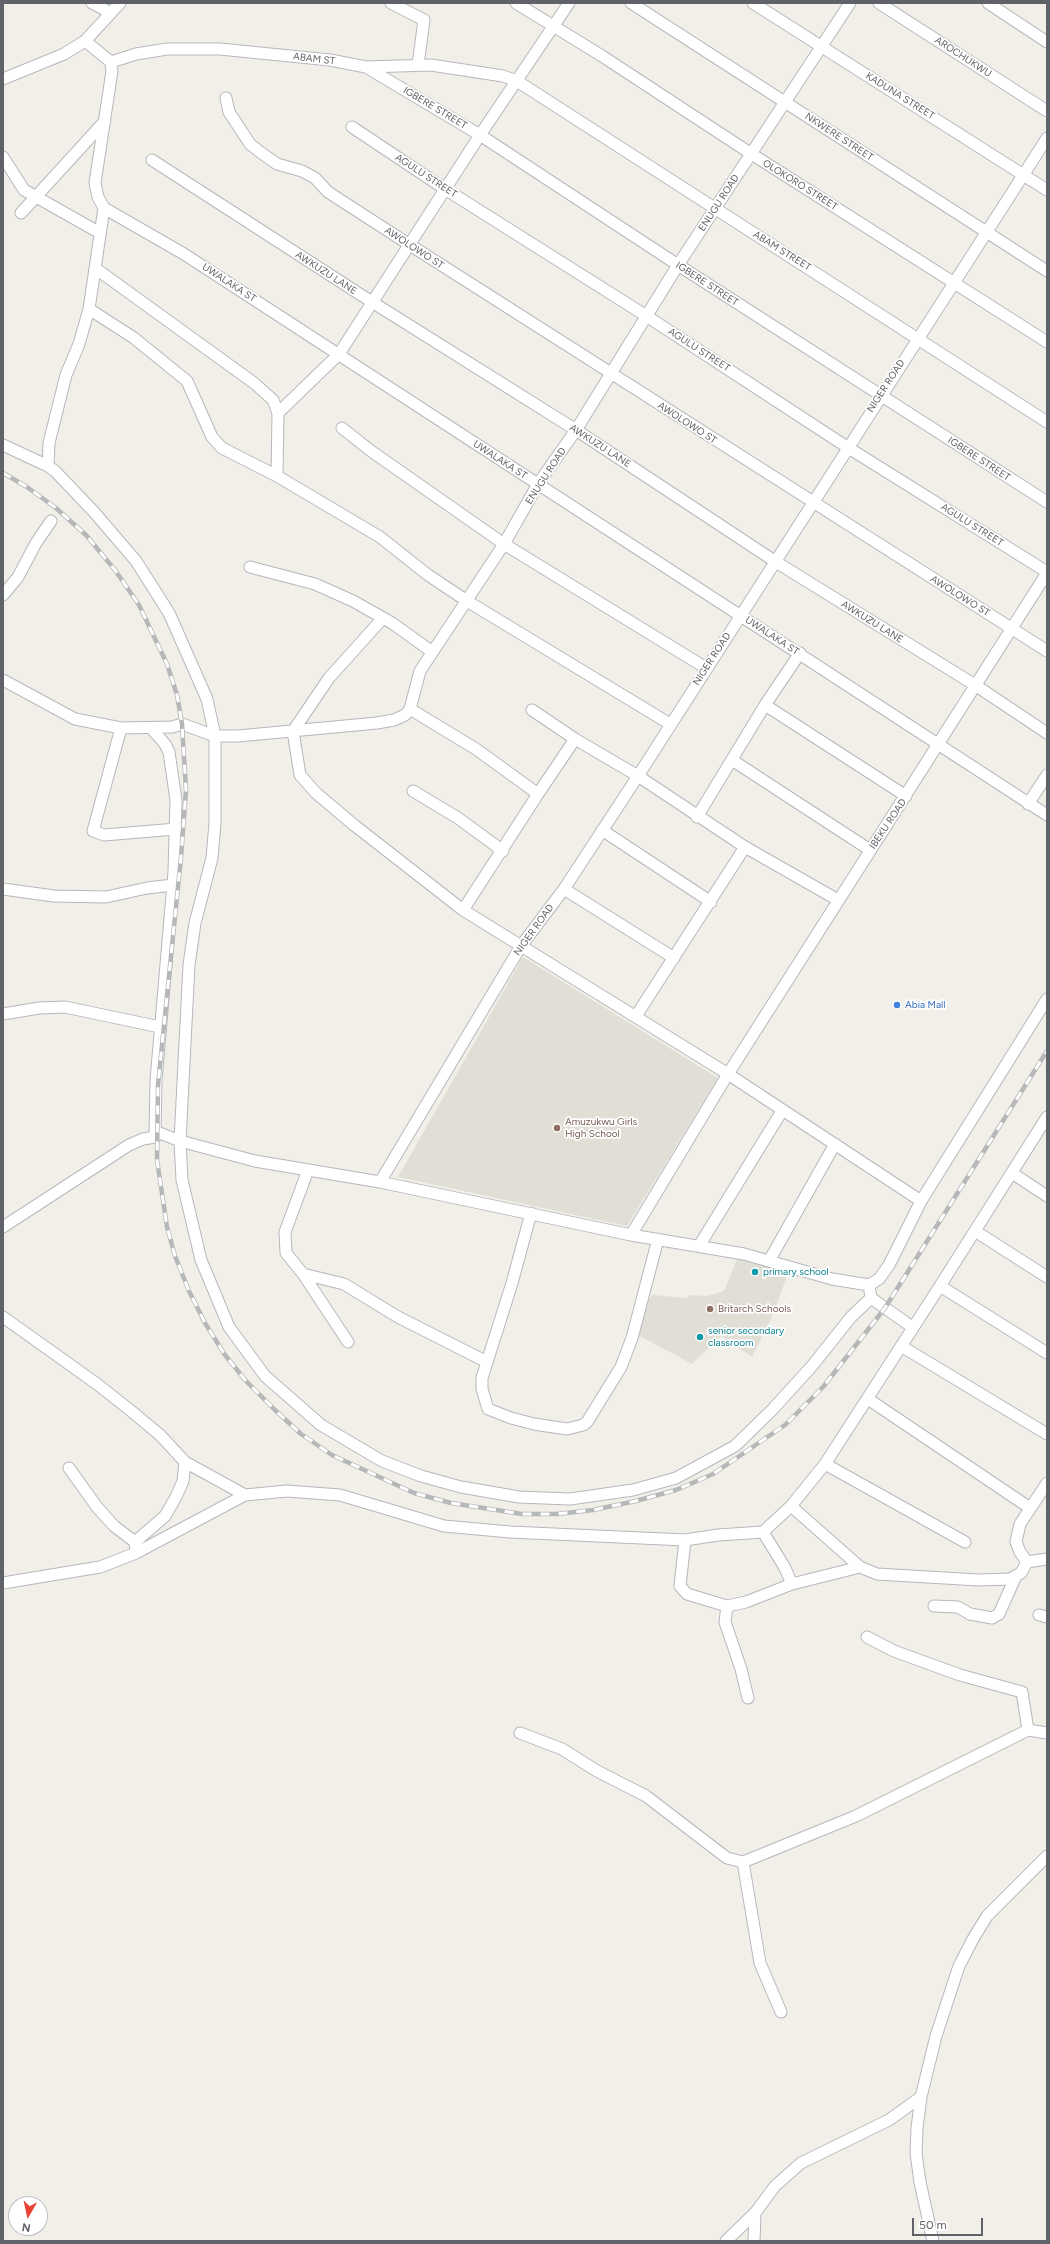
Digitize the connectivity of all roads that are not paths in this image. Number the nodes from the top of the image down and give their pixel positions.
1 (92, 3) edge
2 (120, 3) edge
3 (392, 3) edge
4 (516, 3) edge
5 (569, 3) edge
6 (631, 3) edge
7 (753, 3) edge
8 (850, 3) edge
9 (879, 3) edge
10 (988, 3) edge
11 (111, 13) junction
12 (553, 27) junction
13 (85, 41) junction
14 (1047, 42) edge
15 (822, 47) junction
16 (111, 62) junction
17 (418, 65) junction
18 (366, 67) junction
19 (3, 79) edge
20 (517, 81) junction
21 (226, 98) dead end
22 (785, 103) junction
23 (1047, 110) edge
24 (105, 121) junction
25 (352, 127) dead end
26 (480, 135) junction
27 (1047, 138) edge
28 (750, 154) junction
29 (3, 157) edge
30 (152, 160) dead end
31 (1023, 174) junction
32 (445, 189) junction
33 (1047, 190) edge
34 (34, 196) junction
35 (104, 208) junction
36 (715, 208) junction
37 (21, 213) dead end
38 (985, 232) junction
39 (100, 233) junction
40 (410, 246) junction
41 (678, 266) junction
42 (95, 268) junction
43 (1047, 271) edge
44 (953, 282) junction
45 (372, 302) junction
46 (89, 309) junction
47 (648, 317) junction
48 (919, 338) junction
49 (1047, 342) edge
50 (339, 354) junction
51 (611, 375) junction
52 (880, 395) junction
53 (278, 413) junction
54 (1047, 422) edge
55 (342, 428) dead end
56 (576, 430) junction
57 (3, 445) edge
58 (847, 447) junction
59 (48, 466) junction
60 (277, 476) junction
61 (538, 484) junction
62 (1047, 502) edge
63 (812, 503) junction
64 (51, 521) dead end
65 (504, 544) junction
66 (776, 562) junction
67 (250, 567) dead end
68 (1047, 573) edge
69 (3, 595) edge
70 (467, 601) junction
71 (740, 615) junction
72 (384, 618) junction
73 (1011, 628) junction
74 (431, 651) junction
75 (1047, 651) edge
76 (800, 653) junction
77 (706, 668) junction
78 (3, 680) edge
79 (975, 685) junction
80 (765, 705) junction
81 (410, 709) junction
82 (532, 710) dead end
83 (670, 724) junction
84 (121, 728) junction
85 (151, 728) junction
86 (293, 731) junction
87 (1047, 733) edge
88 (215, 736) junction
89 (574, 739) junction
90 (939, 745) junction
91 (732, 760) junction
92 (1047, 775) edge
93 (638, 776) junction
94 (413, 791) dead end
95 (538, 794) junction
96 (906, 796) junction
97 (1028, 804) junction
98 (1047, 815) edge
99 (697, 817) junction
100 (176, 829) junction
101 (602, 830) junction
102 (745, 847) junction
103 (870, 850) junction
104 (503, 851) junction
105 (174, 885) junction
106 (564, 889) junction
107 (3, 890) edge
108 (838, 900) junction
109 (711, 902) junction
110 (463, 910) junction
111 (520, 946) junction
112 (674, 958) junction
113 (1047, 999) edge
114 (3, 1014) edge
115 (636, 1016) junction
116 (160, 1027) junction
117 (728, 1074) junction
118 (782, 1111) junction
119 (1047, 1119) edge
120 (155, 1138) junction
121 (180, 1141) junction
122 (835, 1144) junction
123 (308, 1170) junction
124 (1012, 1173) junction
125 (380, 1182) junction
126 (1047, 1196) edge
127 (921, 1201) junction
128 (530, 1213) junction
129 (3, 1227) edge
130 (975, 1231) junction
131 (631, 1234) junction
132 (658, 1239) junction
133 (699, 1246) junction
134 (769, 1262) junction
135 (303, 1274) junction
136 (1047, 1277) edge
137 (869, 1285) junction
138 (940, 1286) junction
139 (871, 1298) junction
140 (3, 1317) edge
141 (912, 1327) junction
142 (348, 1342) dead end
143 (901, 1346) junction
144 (1047, 1353) edge
145 (487, 1362) junction
146 (868, 1400) junction
147 (1047, 1434) edge
148 (185, 1462) junction
149 (825, 1464) junction
150 (69, 1468) dead end
151 (1047, 1483) edge
152 (245, 1495) junction
153 (791, 1506) junction
154 (1030, 1508) junction
155 (763, 1532) junction
156 (684, 1540) junction
157 (135, 1542) junction
158 (965, 1542) dead end
159 (136, 1553) junction
160 (1047, 1559) edge
161 (1027, 1562) junction
162 (860, 1567) junction
163 (1015, 1578) junction
164 (3, 1583) edge
165 (792, 1584) junction
166 (727, 1606) junction
167 (934, 1606) dead end
168 (867, 1637) dead end
169 (748, 1698) dead end
170 (1028, 1730) junction
171 (520, 1733) dead end
172 (1047, 1733) edge
173 (1047, 1856) edge
174 (743, 1862) junction
175 (781, 2012) dead end
176 (921, 2096) junction
177 (755, 2213) junction
178 (726, 2241) edge
179 (754, 2241) edge
180 (933, 2241) edge

1 - 11 street
2 - 11 street
3 - 17 street
4 - 12 street, OLOKORO STREET
5 - 12 street
6 - 22 street, NKWERE STREET
7 - 15 street, KADUNA STREET
8 - 15 street, ENUGU ROAD
9 - 23 street, AROCHUKWU
10 - 14 street
11 - 13 street
12 - 20 street
12 - 28 street, OLOKORO STREET
13 - 16 street
13 - 19 street
15 - 22 street, ENUGU ROAD
15 - 31 street, KADUNA STREET
16 - 18 street, ABAM ST
16 - 24 street
17 - 18 street, ABAM ST
17 - 20 street, ABAM ST
18 - 26 street, IGBERE STREET
20 - 26 street
20 - 36 street, ABAM STREET
21 - 40 street, AWOLOWO ST
22 - 28 street, ENUGU ROAD
22 - 38 street, NKWERE STREET
24 - 34 street
24 - 35 street
25 - 32 street, AGULU STREET
26 - 32 street
26 - 41 street, IGBERE STREET
27 - 31 street, NIGER ROAD
28 - 36 street, ENUGU ROAD
28 - 44 street, OLOKORO STREET
29 - 34 street
30 - 45 street, AWKUZU LANE
31 - 33 street, KADUNA STREET
31 - 38 street, NIGER ROAD
32 - 40 street
32 - 47 street, AGULU STREET
34 - 37 street
34 - 39 street
35 - 39 street
35 - 50 street, UWALAKA ST
36 - 41 street, ENUGU ROAD
36 - 48 street, ABAM STREET
38 - 43 street, NKWERE STREET
38 - 44 street, NIGER ROAD
39 - 42 street
40 - 45 street
40 - 51 street, AWOLOWO ST
41 - 47 street, ENUGU ROAD
41 - 52 street, IGBERE STREET
42 - 46 street
42 - 53 street
44 - 48 street, NIGER ROAD
44 - 49 street, OLOKORO STREET
45 - 50 street
45 - 56 street, AWKUZU LANE
46 - 59 street
46 - 60 street
47 - 51 street, ENUGU ROAD
47 - 58 street, AGULU STREET
48 - 52 street, NIGER ROAD
48 - 54 street, ABAM STREET
50 - 53 street
50 - 61 street, UWALAKA ST
51 - 56 street, ENUGU ROAD
51 - 63 street, AWOLOWO ST
52 - 58 street, NIGER ROAD
52 - 62 street, IGBERE STREET
53 - 60 street
55 - 65 street
56 - 61 street, ENUGU ROAD
56 - 66 street, AWKUZU LANE
57 - 59 street
58 - 63 street, NIGER ROAD
58 - 68 street, AGULU STREET
59 - 88 street
60 - 70 street
61 - 65 street, ENUGU ROAD
61 - 71 street, UWALAKA ST
63 - 66 street, NIGER ROAD
63 - 73 street, AWOLOWO ST
64 - 69 street
65 - 70 street, ENUGU ROAD
65 - 77 street
66 - 71 street, NIGER ROAD
66 - 79 street, AWKUZU LANE
67 - 72 street
68 - 73 street, IBEKU ROAD
70 - 74 street, ENUGU ROAD
70 - 83 street
71 - 76 street, UWALAKA ST
71 - 77 street, NIGER ROAD
72 - 74 street
72 - 86 street
73 - 75 street, AWOLOWO ST
73 - 79 street, IBEKU ROAD
74 - 81 street, ENUGU ROAD
76 - 80 street
76 - 90 street, UWALAKA ST
77 - 83 street, NIGER ROAD
78 - 84 street
79 - 87 street, AWKUZU LANE
79 - 90 street, IBEKU ROAD
80 - 91 street
80 - 96 street
81 - 86 street
81 - 95 street
82 - 89 street
83 - 93 street, NIGER ROAD
84 - 85 street
84 - 100 street
85 - 88 street
85 - 100 street
86 - 88 street
86 - 110 street
88 - 121 street
89 - 93 street
89 - 95 street
90 - 96 street, IBEKU ROAD
90 - 97 street, UWALAKA ST
91 - 99 street
91 - 103 street
92 - 97 street
93 - 99 street
93 - 101 street, NIGER ROAD
94 - 104 street
95 - 104 street
96 - 103 street, IBEKU ROAD
97 - 98 street, UWALAKA ST
99 - 102 street
100 - 105 street
101 - 106 street, NIGER ROAD
101 - 109 street
102 - 108 street
102 - 109 street
103 - 108 street, IBEKU ROAD
104 - 110 street
105 - 107 street
105 - 116 street
106 - 111 street, NIGER ROAD
106 - 112 street
108 - 117 street, IBEKU ROAD
109 - 112 street
110 - 111 street
111 - 115 street
111 - 125 street, NIGER ROAD
112 - 115 street
113 - 127 street
114 - 116 street
115 - 117 street
116 - 120 street
117 - 118 street
117 - 131 street, IBEKU ROAD
118 - 122 street
118 - 133 street
119 - 124 street
120 - 121 street
120 - 129 street
121 - 123 street
121 - 139 street
122 - 127 street
122 - 134 street
123 - 125 street
123 - 135 street
124 - 126 street
124 - 130 street
125 - 128 street
127 - 137 street
128 - 131 street
128 - 145 street
130 - 136 street
130 - 138 street
131 - 132 street
132 - 133 street
132 - 145 street
133 - 134 street
134 - 137 street
135 - 142 street
135 - 145 street
137 - 139 street
138 - 141 street
138 - 144 street
139 - 141 street
140 - 148 street
141 - 143 street
143 - 146 street
143 - 147 street
146 - 149 street
146 - 154 street
148 - 152 street
148 - 157 street
149 - 153 street
149 - 158 street
150 - 157 street
151 - 154 street
152 - 156 street
152 - 159 street
153 - 155 street
153 - 162 street
154 - 161 street
155 - 156 street
155 - 165 street
156 - 166 street
157 - 159 street
159 - 164 street
160 - 161 street
161 - 163 street
162 - 163 street
162 - 165 street
163 - 167 street
165 - 166 street
166 - 169 street
168 - 170 street
170 - 172 street
170 - 174 street
171 - 174 street
173 - 176 street
174 - 175 street
176 - 177 street
176 - 180 street
177 - 178 street
177 - 179 street

